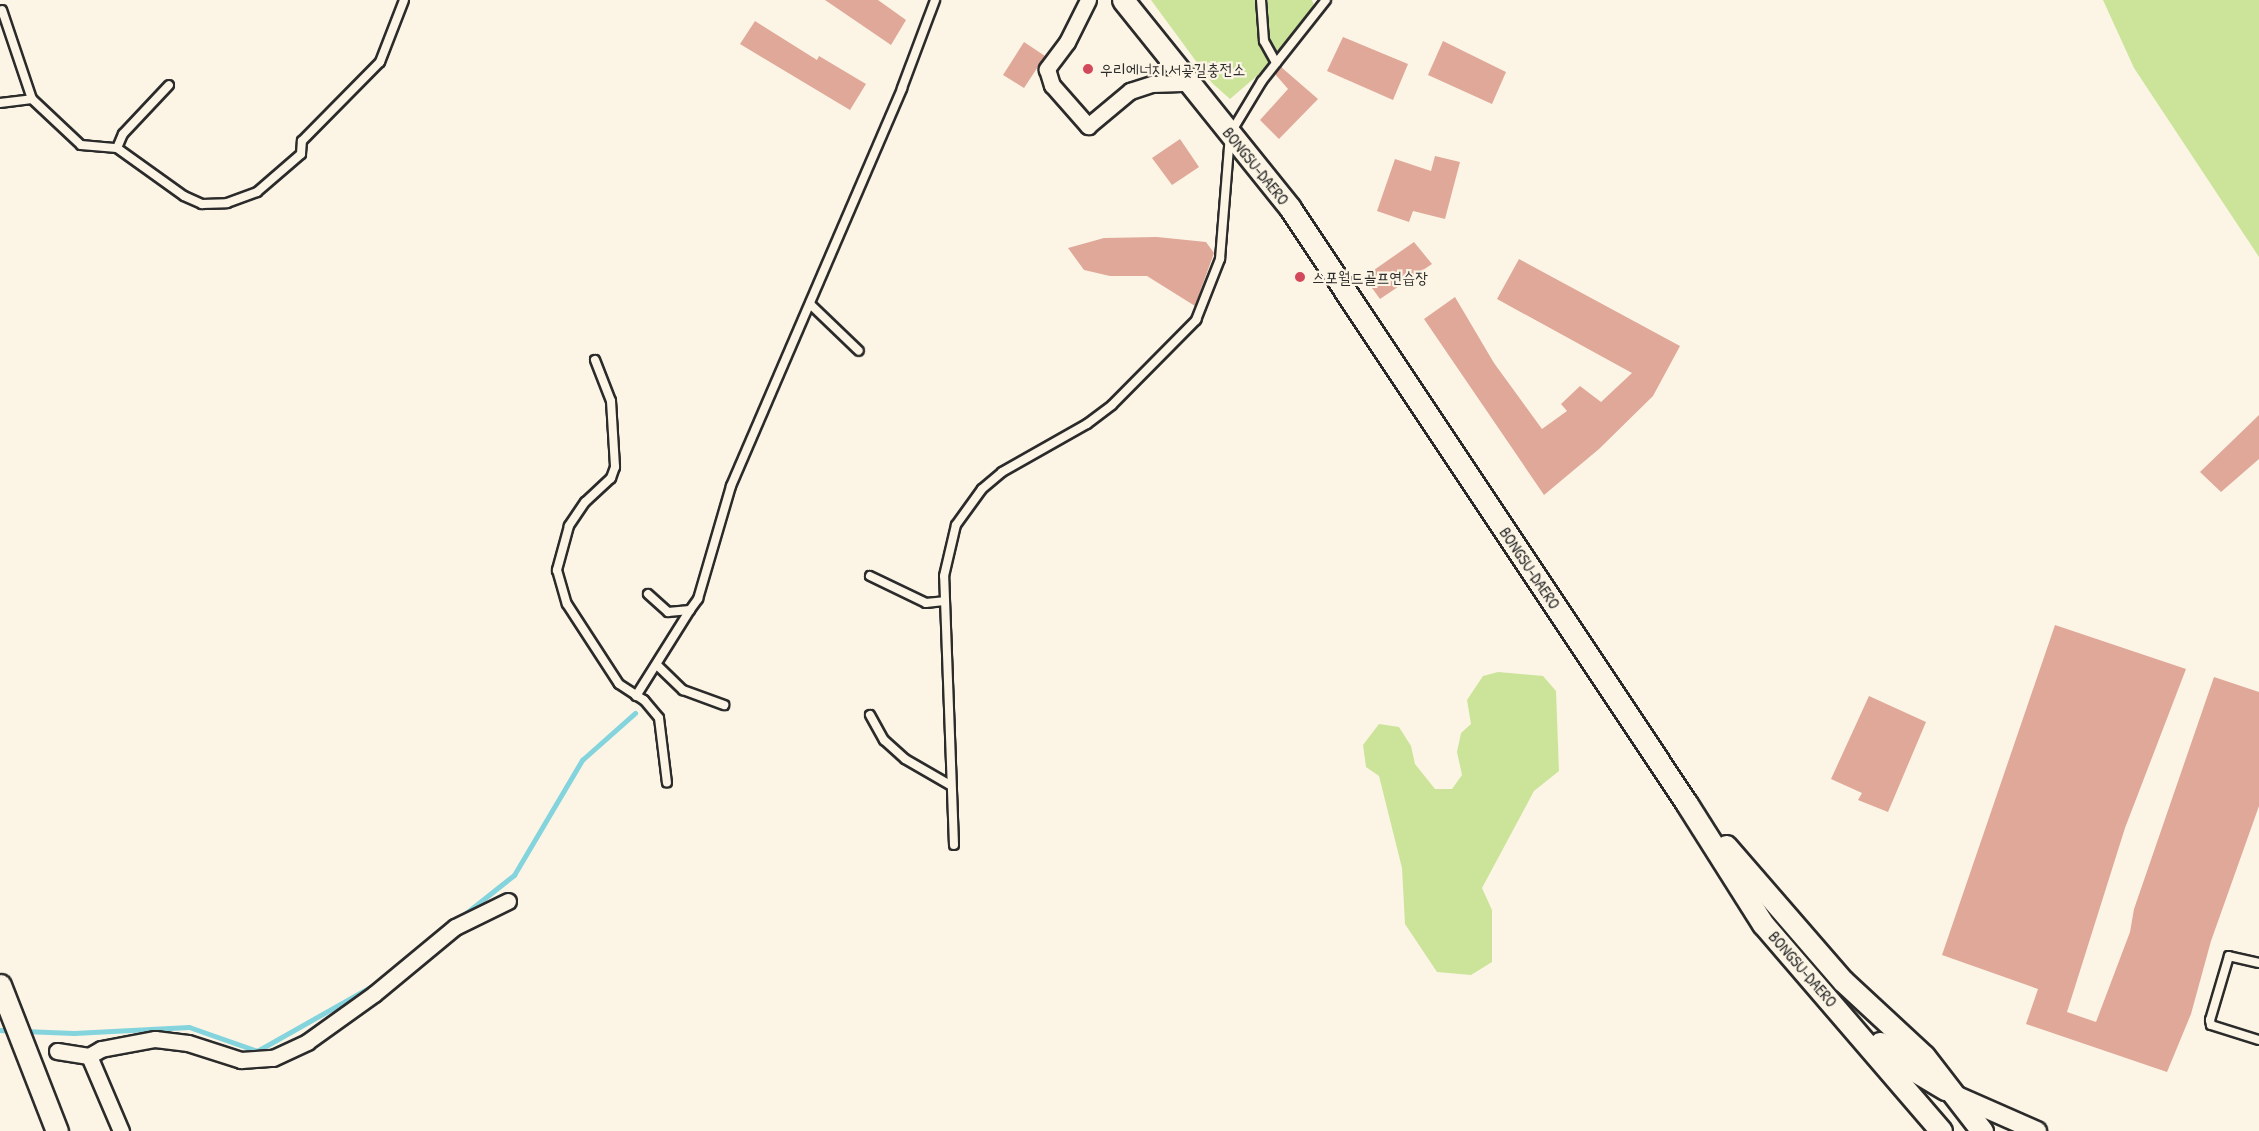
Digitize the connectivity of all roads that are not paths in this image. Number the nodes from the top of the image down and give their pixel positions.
1 (404, 0) edge
2 (935, 0) edge
3 (1088, 0) edge
4 (1123, 0) edge
5 (1261, 0) edge
6 (1326, 0) edge
7 (2, 10) dead end
8 (1276, 63) junction
9 (1189, 83) junction
10 (169, 86) dead end
11 (32, 99) junction
12 (0, 103) edge
13 (1230, 134) junction
14 (117, 148) junction
15 (811, 305) junction
16 (859, 351) dead end
17 (595, 360) dead end
18 (870, 576) dead end
19 (648, 594) dead end
20 (944, 601) junction
21 (690, 610) junction
22 (658, 666) junction
23 (636, 696) junction
24 (724, 705) dead end
25 (870, 715) dead end
26 (667, 783) dead end
27 (950, 784) junction
28 (1688, 804) junction
29 (954, 845) dead end
30 (508, 901) dead end
31 (2259, 963) edge
32 (0, 985) edge
33 (1845, 1018) junction
34 (2259, 1040) edge
35 (57, 1052) dead end
36 (89, 1056) junction
37 (1953, 1094) junction
38 (57, 1131) edge
39 (121, 1131) edge
40 (1941, 1131) edge
41 (1983, 1131) edge
42 (2037, 1131) edge

1 - 14 lane
2 - 15 lane
3 - 9 street
4 - 9 main road, BONGSU-DAERO
5 - 8 lane
6 - 8 lane
7 - 11 lane
8 - 13 lane
9 - 13 main road, BONGSU-DAERO
10 - 14 lane
11 - 12 lane
11 - 14 lane
13 - 20 lane
13 - 28 main road, BONGSU-DAERO
15 - 16 lane
15 - 21 lane
17 - 23 lane
18 - 20 lane
19 - 21 lane
20 - 27 lane
21 - 22 lane
22 - 23 lane
22 - 24 lane
23 - 26 lane
25 - 27 lane
27 - 29 lane
28 - 33 main road, BONGSU-DAERO
28 - 37 main road
30 - 36 street
31 - 34 lane
32 - 38 main road
33 - 37 main road
33 - 40 main road, BONGSU-DAERO
35 - 36 street
36 - 39 street
37 - 41 main road
37 - 42 street

